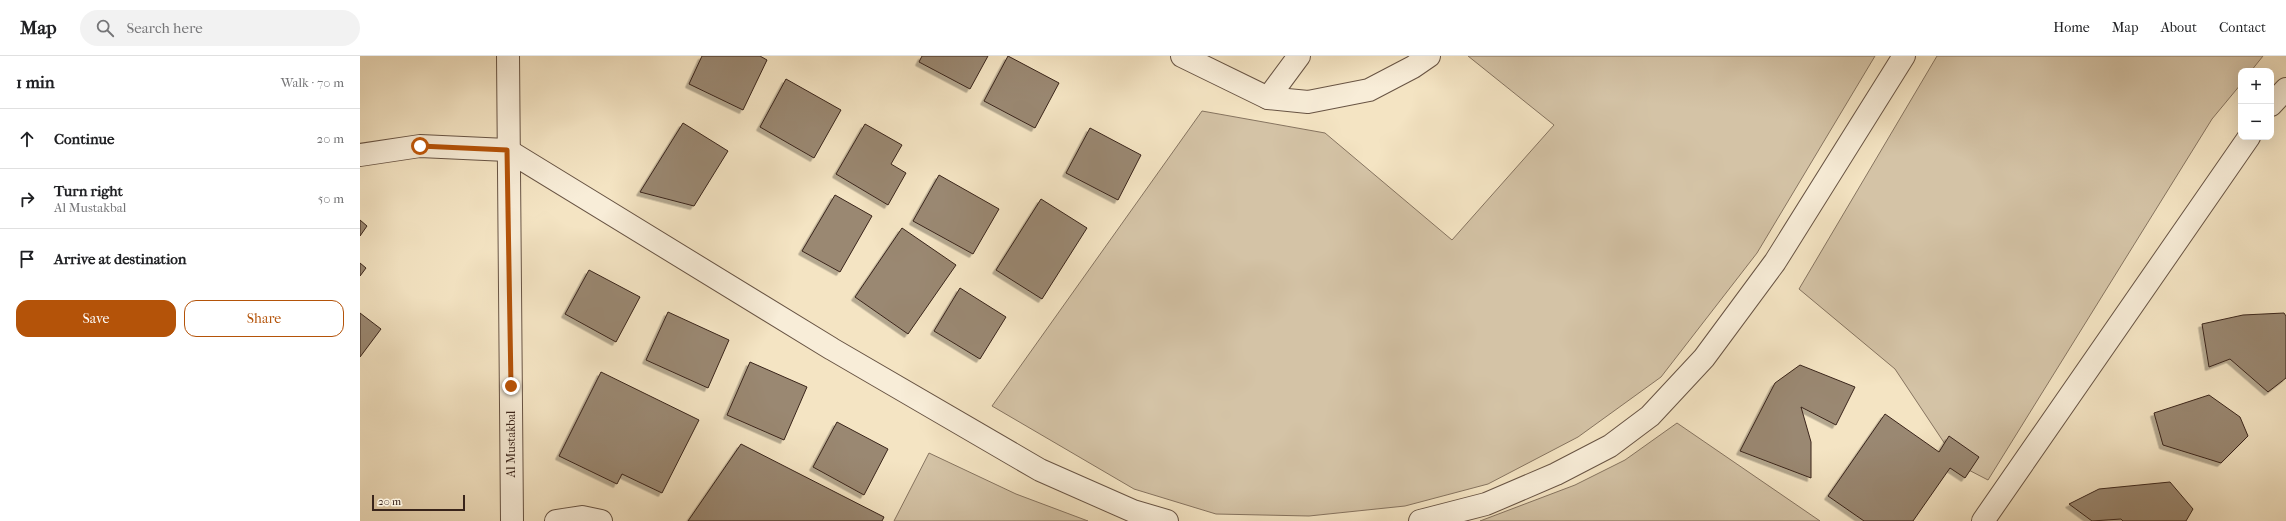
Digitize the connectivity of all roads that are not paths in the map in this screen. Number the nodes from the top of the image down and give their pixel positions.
1 (508, 56) edge
2 (1182, 56) edge
3 (1299, 56) edge
4 (1429, 56) edge
5 (1904, 56) edge
6 (2286, 89) edge
7 (1268, 98) junction
8 (2272, 104) edge
9 (2247, 140) edge
10 (507, 150) junction
11 (360, 155) edge
12 (512, 521) edge
13 (556, 521) edge
14 (601, 521) edge
15 (1167, 521) edge
16 (1420, 521) edge
17 (1983, 521) edge

1 - 10 street, Al Mustakbal
2 - 7 street
3 - 7 street
4 - 7 street
5 - 16 street
6 - 8 street
9 - 17 street
10 - 11 street
10 - 12 street, Al Mustakbal
10 - 15 street
13 - 14 street

